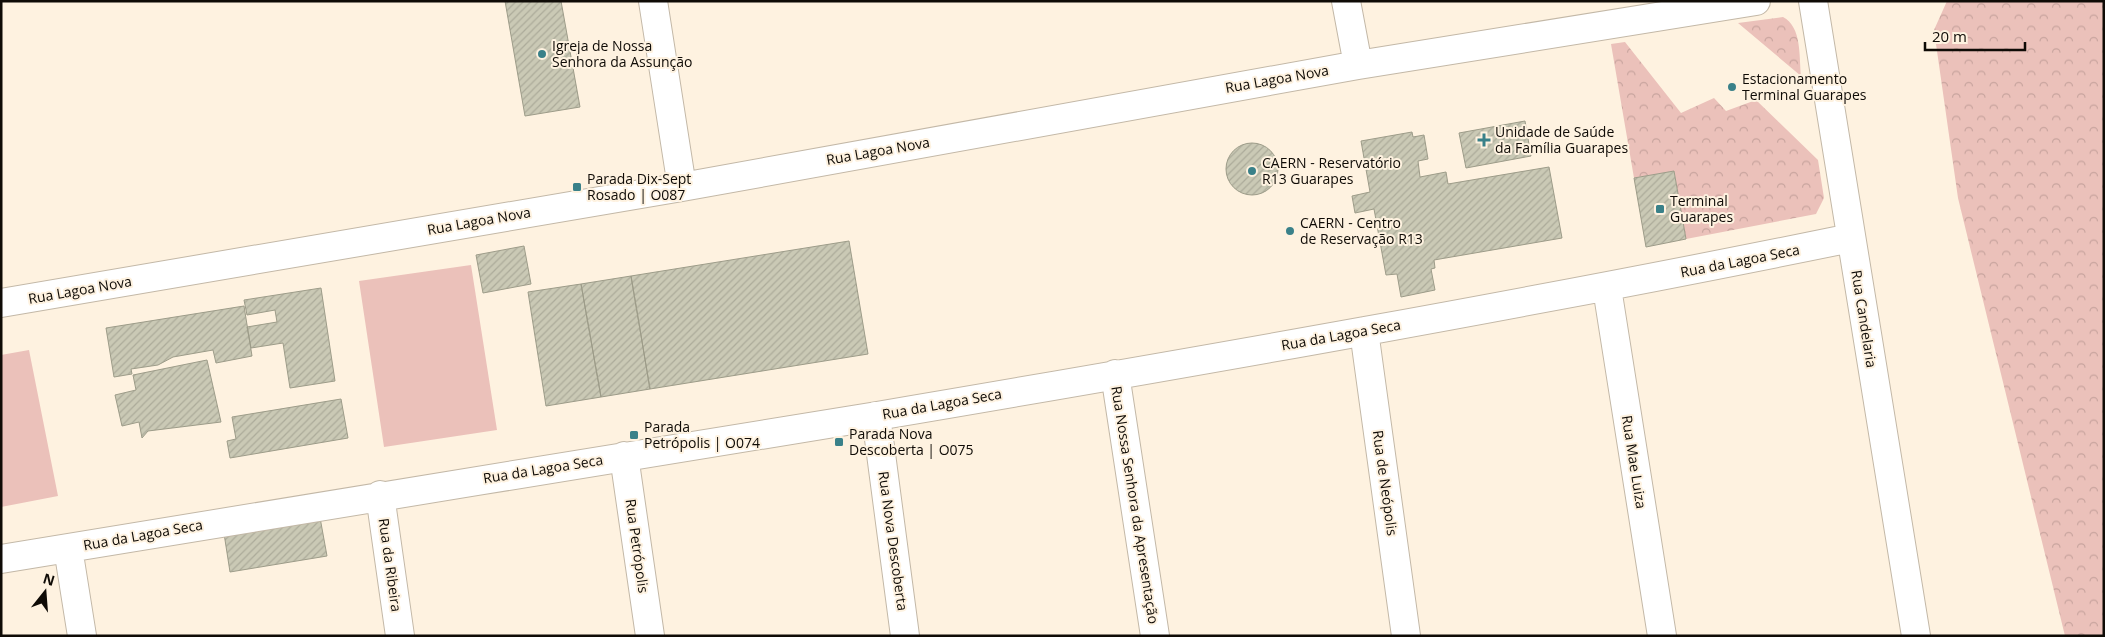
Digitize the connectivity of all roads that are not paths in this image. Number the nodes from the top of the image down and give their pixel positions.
1 (652, 1) edge
2 (1346, 1) edge
3 (1756, 1) edge
4 (1813, 1) edge
5 (1358, 64) junction
6 (682, 187) junction
7 (1851, 238) junction
8 (1607, 288) junction
9 (1, 303) edge
10 (1364, 331) junction
11 (1115, 374) junction
12 (876, 416) junction
13 (624, 456) junction
14 (380, 495) junction
15 (68, 548) junction
16 (1, 559) edge
17 (82, 636) edge
18 (400, 636) edge
19 (650, 636) edge
20 (905, 636) edge
21 (1155, 636) edge
22 (1406, 636) edge
23 (1662, 636) edge
24 (1916, 636) edge

1 - 6 street
2 - 5 street
3 - 5 street, Rua Lagoa Nova
4 - 7 street, Rua Candelaria
5 - 6 street, Rua Lagoa Nova
6 - 9 street, Rua Lagoa Nova
7 - 8 street, Rua da Lagoa Seca
7 - 24 street, Rua Candelaria
8 - 10 street, Rua da Lagoa Seca
8 - 23 street, Rua Mae Luiza
10 - 11 street, Rua da Lagoa Seca
10 - 22 street, Rua de Neópolis
11 - 12 street, Rua da Lagoa Seca
11 - 21 street, Rua Nossa Senhora da Apresentação
12 - 13 street, Rua da Lagoa Seca
12 - 20 street, Rua Nova Descoberta
13 - 14 street, Rua da Lagoa Seca
13 - 19 street, Rua Petrópolis
14 - 15 street, Rua da Lagoa Seca
14 - 18 street, Rua da Ribeira
15 - 16 street, Rua da Lagoa Seca
15 - 17 street

